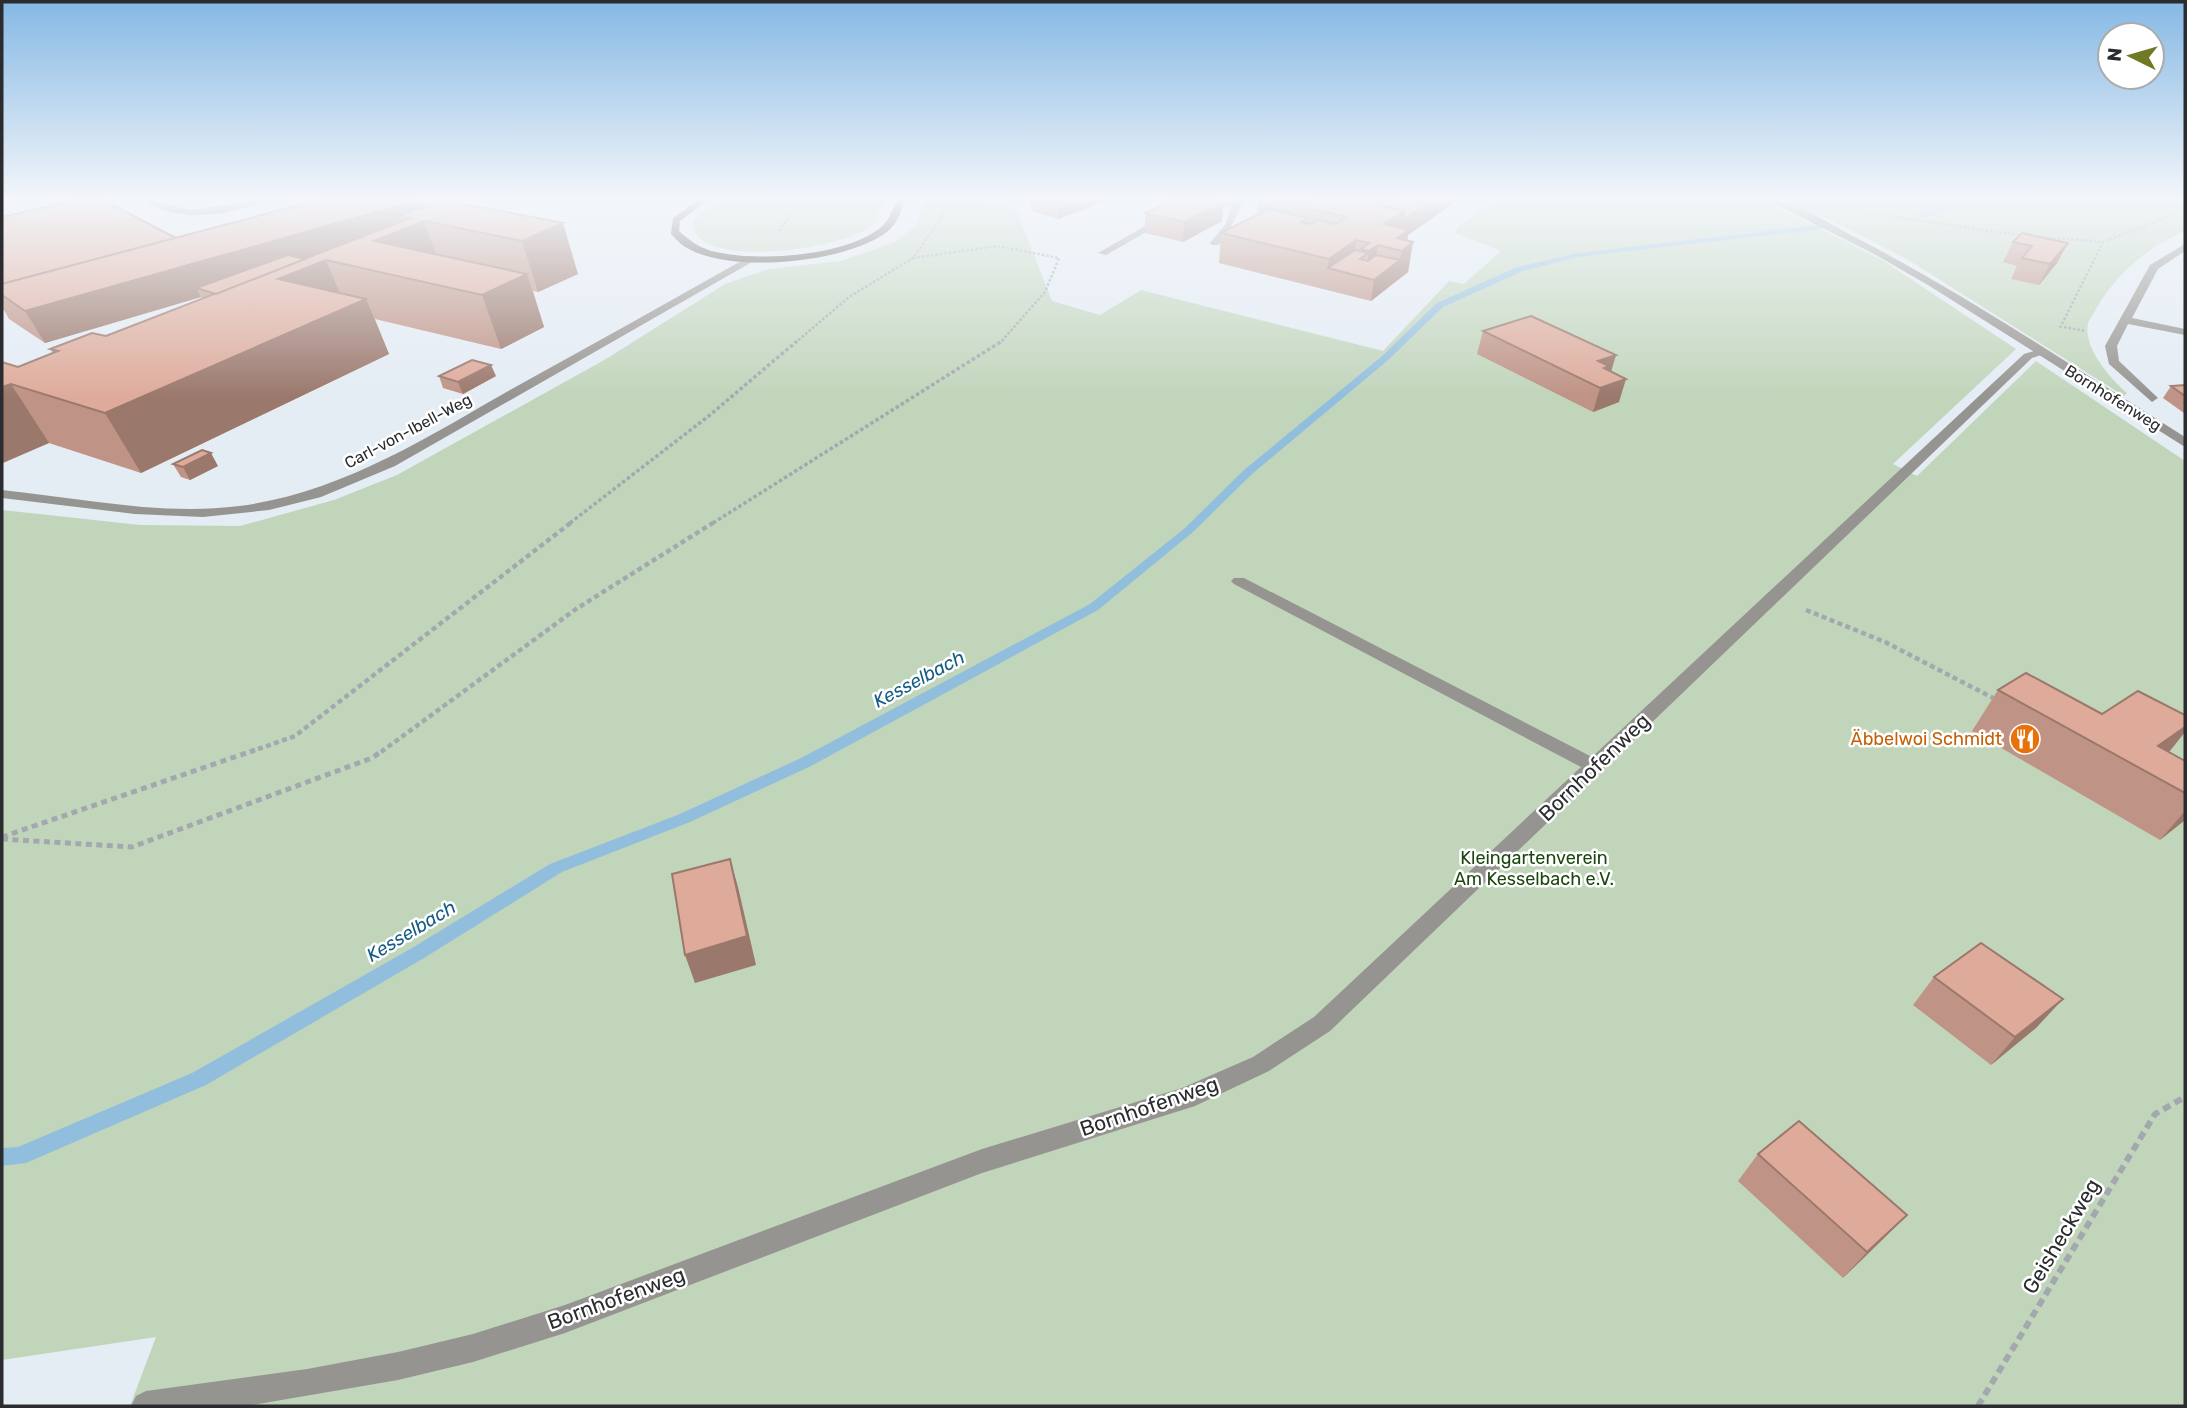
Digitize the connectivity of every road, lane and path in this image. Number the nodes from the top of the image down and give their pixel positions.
1 (740, 266) edge
2 (900, 266) edge
3 (1056, 266) edge
4 (1905, 266) edge
5 (2092, 266) edge
6 (2156, 266) edge
7 (2124, 320) junction
8 (2063, 327) junction
9 (2077, 330) dead end
10 (2185, 332) edge
11 (2040, 352) junction
12 (2152, 398) dead end
13 (2185, 443) edge
14 (2, 494) edge
15 (1239, 581) dead end
16 (1772, 597) junction
17 (2004, 704) edge
18 (1594, 766) junction
19 (2, 838) edge
20 (2185, 1097) edge
21 (146, 1406) edge
22 (1978, 1406) edge

1 - 14 street, Carl-von-Ibell-Weg
2 - 19 path
3 - 19 path
4 - 11 street, Bornhofenweg
5 - 8 path
6 - 7 street
7 - 10 street
7 - 12 street
8 - 9 path
8 - 11 path
11 - 13 street, Bornhofenweg
11 - 16 street, Bornhofenweg
15 - 18 street
16 - 17 path
16 - 18 street, Bornhofenweg
18 - 21 street, Bornhofenweg
20 - 22 path, Geisheckweg

